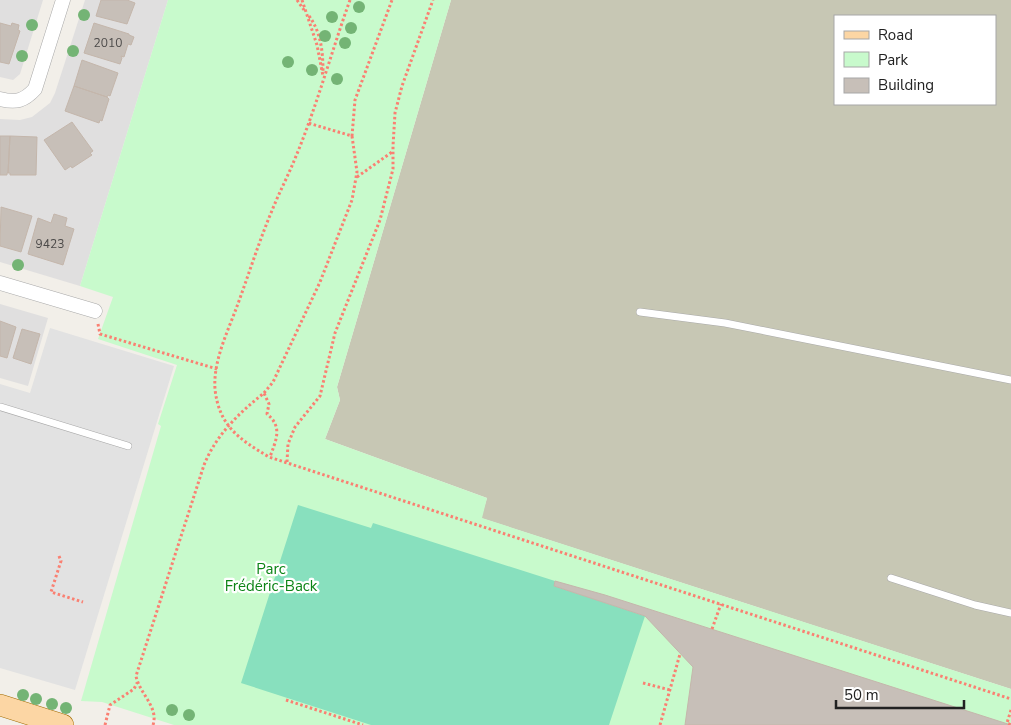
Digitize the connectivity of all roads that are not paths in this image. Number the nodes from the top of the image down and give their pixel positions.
1 (63, 0) edge
2 (0, 99) edge
3 (0, 283) edge
4 (95, 312) dead end
5 (640, 312) dead end
6 (1011, 380) edge
7 (0, 408) edge
8 (128, 446) dead end
9 (891, 578) dead end
10 (1011, 614) edge
11 (0, 705) edge
12 (63, 725) edge

1 - 2 street
3 - 4 street
5 - 6 lane
7 - 8 lane
9 - 10 lane
11 - 12 main road

